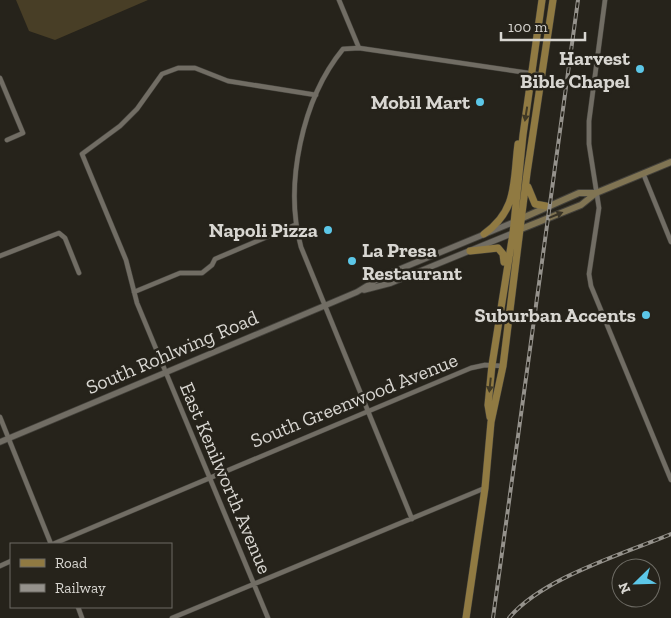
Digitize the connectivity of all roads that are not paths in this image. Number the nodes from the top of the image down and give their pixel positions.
1 (339, 0) edge
2 (542, 0) edge
3 (553, 0) edge
4 (605, 0) edge
5 (359, 48) junction
6 (532, 73) junction
7 (542, 75) junction
8 (0, 78) edge
9 (316, 95) junction
10 (523, 135) junction
11 (7, 140) dead end
12 (671, 162) edge
13 (527, 173) junction
14 (643, 173) junction
15 (596, 193) junction
16 (546, 206) junction
17 (518, 220) junction
18 (295, 225) junction
19 (521, 230) junction
20 (513, 233) junction
21 (484, 234) junction
22 (671, 242) edge
23 (470, 251) junction
24 (0, 256) edge
25 (505, 272) junction
26 (79, 273) dead end
27 (134, 292) junction
28 (357, 292) junction
29 (324, 306) junction
30 (492, 365) junction
31 (503, 366) junction
32 (166, 373) junction
33 (367, 411) junction
34 (0, 417) edge
35 (491, 422) junction
36 (9, 438) junction
37 (0, 442) edge
38 (209, 476) junction
39 (671, 480) edge
40 (485, 488) junction
41 (412, 518) junction
42 (52, 543) edge
43 (54, 543) edge
44 (254, 584) junction
45 (172, 618) edge
46 (268, 618) edge
47 (465, 618) edge

1 - 5 street
2 - 6 main road
3 - 7 main road
4 - 15 street
5 - 6 street
5 - 9 street
6 - 7 street
6 -> 10 main road
7 - 13 main road
8 - 11 street
9 - 18 street
9 - 27 street, East Kenilworth Avenue
10 - 17 main road
10 - 21 main road
12 - 14 main road
13 - 16 main road
13 - 17 main road
14 - 15 main road
14 - 22 street
15 - 16 main road
19 -> 15 main road
15 - 39 street
16 - 17 main road
17 - 19 main road
17 - 20 main road
17 - 21 street, South Rohlwing Road
18 - 27 street
18 - 29 street
19 - 20 main road
19 - 31 main road
20 - 23 street, South Rohlwing Road
20 - 25 main road
21 - 28 street, South Rohlwing Road
23 - 25 main road
23 - 28 street, South Rohlwing Road
24 - 26 street
25 - 30 main road
27 - 32 street, East Kenilworth Avenue
28 - 29 street, South Rohlwing Road
29 - 32 street, South Rohlwing Road
29 - 33 street
30 - 31 street, South Greenwood Avenue
30 - 33 street, South Greenwood Avenue
30 -> 35 main road
31 - 35 main road
32 - 36 street, South Rohlwing Road
32 - 38 street, East Kenilworth Avenue
33 - 38 street, South Greenwood Avenue
33 - 41 street
34 - 36 street
35 - 40 main road
36 - 37 street, South Rohlwing Road
36 - 42 street
38 - 43 street, South Greenwood Avenue
38 - 44 street, East Kenilworth Avenue
40 - 41 street
40 - 47 main road
41 - 44 street
44 - 45 street
44 - 46 street, East Kenilworth Avenue

